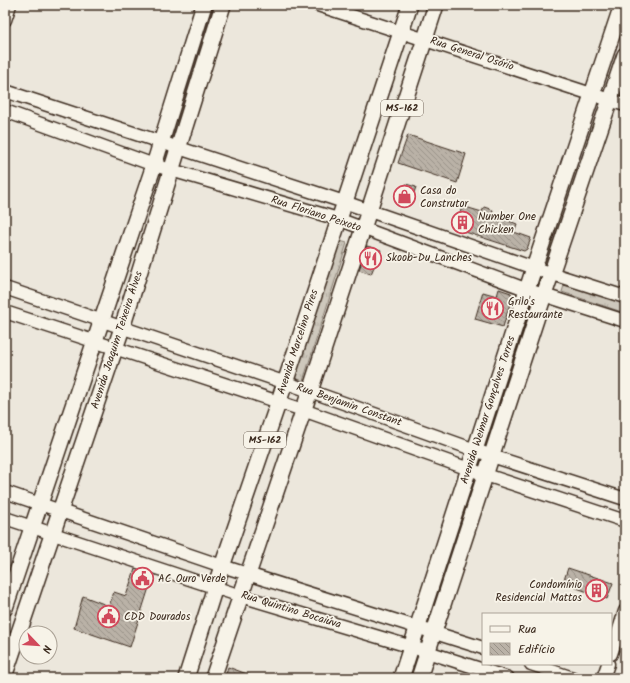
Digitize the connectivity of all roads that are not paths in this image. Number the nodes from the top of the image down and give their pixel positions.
1 (10, 5) edge
2 (204, 5) edge
3 (223, 5) edge
4 (318, 5) edge
5 (410, 5) edge
6 (436, 5) edge
7 (622, 5) edge
8 (5, 20) edge
9 (401, 31) junction
10 (425, 39) junction
11 (625, 55) edge
12 (5, 91) edge
13 (592, 94) junction
14 (610, 100) junction
15 (625, 105) edge
16 (5, 111) edge
17 (161, 143) junction
18 (179, 149) junction
19 (154, 165) junction
20 (172, 170) junction
21 (344, 202) junction
22 (369, 212) junction
23 (338, 219) junction
24 (363, 229) junction
25 (534, 268) junction
26 (551, 273) junction
27 (5, 288) edge
28 (528, 290) junction
29 (544, 295) junction
30 (625, 297) edge
31 (5, 312) edge
32 (102, 321) junction
33 (625, 321) edge
34 (122, 328) junction
35 (94, 342) junction
36 (114, 348) junction
37 (285, 383) junction
38 (310, 391) junction
39 (278, 403) junction
40 (303, 410) junction
41 (475, 450) junction
42 (492, 456) junction
43 (469, 468) junction
44 (486, 475) junction
45 (5, 492) edge
46 (625, 499) edge
47 (40, 504) junction
48 (59, 511) junction
49 (5, 518) edge
50 (625, 521) edge
51 (32, 527) junction
52 (53, 533) junction
53 (222, 566) junction
54 (248, 574) junction
55 (215, 587) junction
56 (241, 596) junction
57 (5, 608) edge
58 (625, 611) edge
59 (418, 627) junction
60 (434, 632) junction
61 (412, 646) junction
62 (482, 648) edge
63 (612, 651) edge
64 (428, 652) junction
65 (534, 665) edge
66 (608, 665) edge
67 (5, 674) edge
68 (186, 678) edge
69 (213, 678) edge
70 (401, 678) edge
71 (419, 678) edge
72 (508, 678) edge
73 (573, 678) edge
74 (603, 678) edge

1 - 8 street
2 - 17 main road, Avenida Joaquim Teixeira Alves
3 - 18 main road, Avenida Joaquim Teixeira Alves
4 - 9 street, Rua General Osório
5 - 9 main road, Avenida Marcelino Pires / MS-162
6 - 10 main road, MS-162
7 - 13 main road, Avenida Weimar Gonçalves Torres
9 - 10 street, Rua General Osório
9 - 21 main road, Avenida Marcelino Pires / MS-162
10 - 13 street, Rua General Osório
10 - 22 main road, MS-162
11 - 14 main road, Avenida Weimar Gonçalves Torres
12 - 17 street, Rua Floriano Peixoto
13 - 14 street, Rua General Osório
13 - 25 main road, Avenida Weimar Gonçalves Torres
14 - 15 street, Rua General Osório
14 - 26 main road, Avenida Weimar Gonçalves Torres
16 - 19 street, Rua Floriano Peixoto
17 - 18 street, Rua Floriano Peixoto
17 - 19 main road, Avenida Joaquim Teixeira Alves
18 - 20 main road, Avenida Joaquim Teixeira Alves
18 - 21 street, Rua Floriano Peixoto
19 - 20 street, Rua Floriano Peixoto
19 - 32 main road, Avenida Joaquim Teixeira Alves
20 - 23 street, Rua Floriano Peixoto
20 - 34 main road, Avenida Joaquim Teixeira Alves
21 - 22 street, Rua Floriano Peixoto
21 - 23 main road, Avenida Marcelino Pires / MS-162
22 - 24 main road, MS-162
22 - 25 street, Rua Floriano Peixoto
23 - 24 street, Rua Floriano Peixoto
23 - 37 main road, Avenida Marcelino Pires / MS-162
24 - 28 street, Rua Floriano Peixoto
24 - 38 main road, MS-162
25 - 26 street, Rua Floriano Peixoto
25 - 28 main road, Avenida Weimar Gonçalves Torres
26 - 29 main road, Avenida Weimar Gonçalves Torres
26 - 30 street, Rua Floriano Peixoto
27 - 32 street, Rua Benjamin Constant
28 - 29 street, Rua Floriano Peixoto
28 - 41 main road, Avenida Weimar Gonçalves Torres
29 - 33 street, Rua Floriano Peixoto
29 - 42 main road, Avenida Weimar Gonçalves Torres
31 - 35 street, Rua Benjamin Constant
32 - 34 street, Rua Benjamin Constant
32 - 35 main road, Avenida Joaquim Teixeira Alves
34 - 36 main road, Avenida Joaquim Teixeira Alves
34 - 37 street, Rua Benjamin Constant
35 - 36 street, Rua Benjamin Constant
35 - 47 main road, Avenida Joaquim Teixeira Alves
36 - 39 street, Rua Benjamin Constant
36 - 48 main road, Avenida Joaquim Teixeira Alves
37 - 38 street, Rua Benjamin Constant
37 - 39 main road, Avenida Marcelino Pires / MS-162
38 - 40 main road, MS-162
38 - 41 street, Rua Benjamin Constant
39 - 40 street, Rua Benjamin Constant
39 - 53 main road, Avenida Marcelino Pires / MS-162
40 - 43 street, Rua Benjamin Constant
40 - 54 main road, MS-162
41 - 42 street, Rua Benjamin Constant
41 - 43 main road, Avenida Weimar Gonçalves Torres
42 - 44 main road, Avenida Weimar Gonçalves Torres
42 - 46 street, Rua Benjamin Constant
43 - 44 street, Rua Benjamin Constant
43 - 59 main road, Avenida Weimar Gonçalves Torres
44 - 50 street, Rua Benjamin Constant
44 - 60 main road, Avenida Weimar Gonçalves Torres
45 - 47 street, Rua Quintino Bocaiúva
47 - 48 street, Rua Quintino Bocaiúva
47 - 51 main road, Avenida Joaquim Teixeira Alves
48 - 52 main road, Avenida Joaquim Teixeira Alves
48 - 53 street, Rua Quintino Bocaiúva
49 - 51 street, Rua Quintino Bocaiúva
51 - 52 street, Rua Quintino Bocaiúva
51 - 57 main road, Avenida Joaquim Teixeira Alves
52 - 55 street, Rua Quintino Bocaiúva
52 - 67 main road, Avenida Joaquim Teixeira Alves
53 - 54 street, Rua Quintino Bocaiúva
53 - 55 main road, Avenida Marcelino Pires / MS-162
54 - 56 main road, MS-162
54 - 59 street, Rua Quintino Bocaiúva
55 - 56 street, Rua Quintino Bocaiúva
55 - 68 main road, Avenida Marcelino Pires / MS-162
56 - 61 street, Rua Quintino Bocaiúva
56 - 69 main road, MS-162
58 - 63 street
59 - 60 street, Rua Quintino Bocaiúva
59 - 61 main road, Avenida Weimar Gonçalves Torres
60 - 62 street, Rua Quintino Bocaiúva
60 - 64 main road, Avenida Weimar Gonçalves Torres
61 - 64 street, Rua Quintino Bocaiúva
61 - 70 main road, Avenida Weimar Gonçalves Torres
64 - 71 main road, Avenida Weimar Gonçalves Torres
64 - 72 street, Rua Quintino Bocaiúva
65 - 73 street
66 - 74 street

